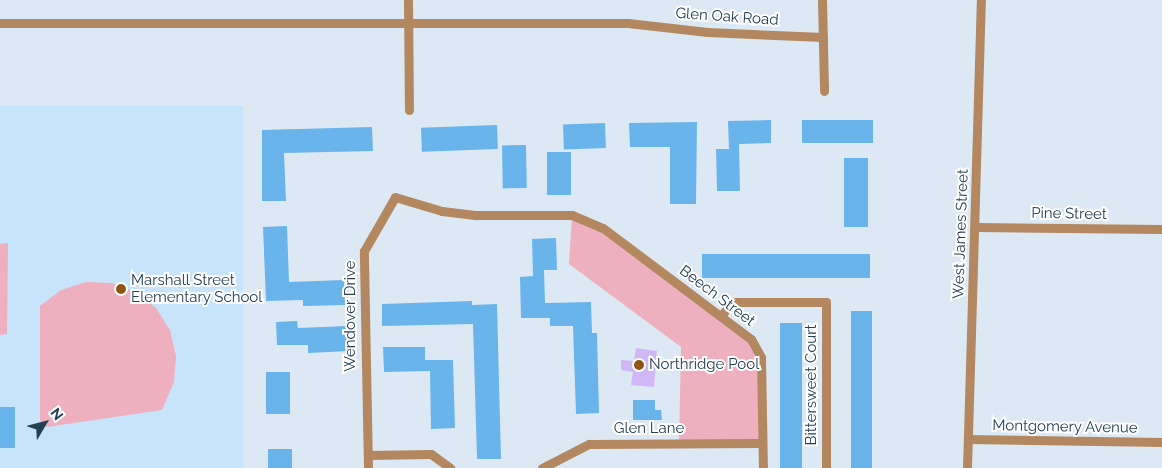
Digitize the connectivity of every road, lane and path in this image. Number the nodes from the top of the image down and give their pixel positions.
1 (408, 0) edge
2 (822, 0) edge
3 (981, 0) edge
4 (408, 21) junction
5 (0, 23) edge
6 (823, 37) junction
7 (824, 91) dead end
8 (409, 110) dead end
9 (478, 215) joint
10 (976, 227) junction
11 (1162, 229) edge
12 (721, 316) junction
13 (968, 439) junction
14 (1162, 442) edge
15 (762, 444) junction
16 (368, 455) junction
17 (368, 468) edge
18 (450, 468) edge
19 (542, 468) edge
20 (763, 468) edge
21 (826, 468) edge
22 (968, 468) edge

1 - 4 street
2 - 6 street
3 - 10 street, West James Street
4 - 5 street, Glen Oak Road
4 - 6 street, Glen Oak Road
4 - 8 street
6 - 7 street
9 - 12 street, Beech Street
9 - 16 street, Wendover Drive
10 - 11 street, Pine Street
10 - 13 street, West James Street
12 - 15 street, Beech Street
12 - 21 street, Bittersweet Court
13 - 14 street, Montgomery Avenue
13 - 22 street, West James Street
15 - 19 street, Glen Lane
15 - 20 street, Beech Street
16 - 17 street, Wendover Drive
16 - 18 street

